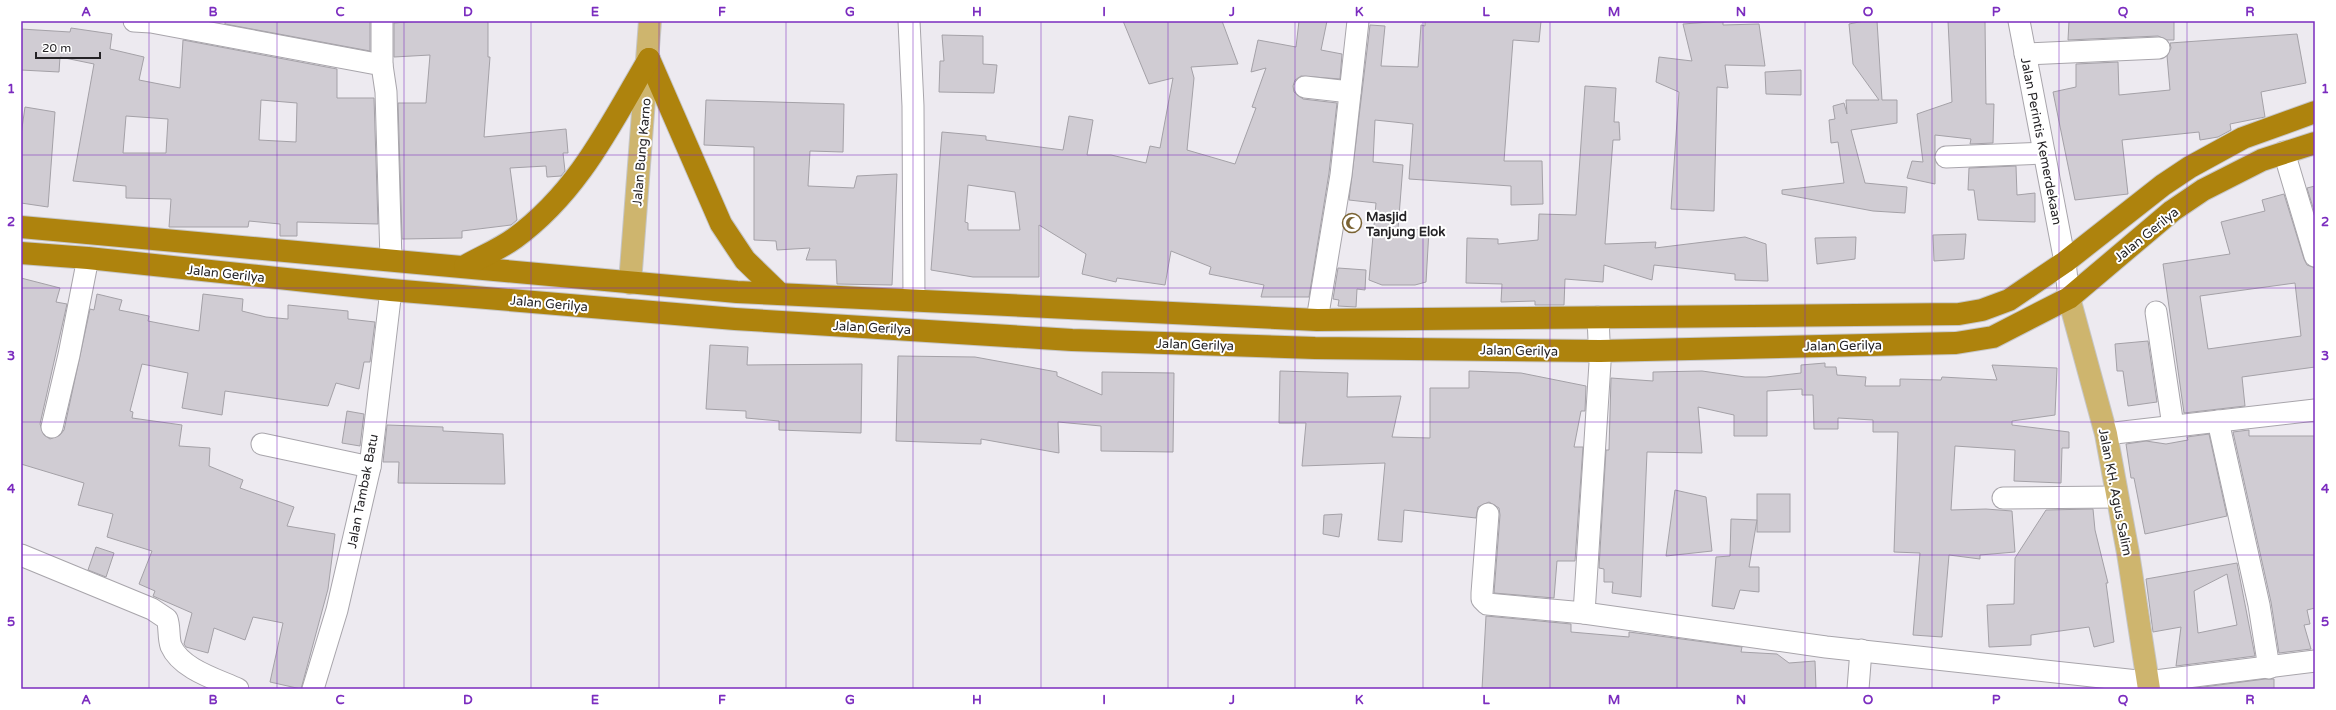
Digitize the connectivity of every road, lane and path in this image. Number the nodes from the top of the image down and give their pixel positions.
1 (134, 21) edge
2 (382, 21) edge
3 (650, 21) edge
4 (909, 21) edge
5 (1358, 21) edge
6 (2019, 21) edge
7 (2159, 48) dead end
8 (2025, 54) junction
9 (649, 59) junction
10 (382, 65) junction
11 (1305, 87) dead end
12 (1350, 92) junction
13 (2315, 112) edge
14 (2315, 143) edge
15 (2284, 152) junction
16 (2044, 153) junction
17 (1946, 157) dead end
18 (21, 227) edge
19 (21, 253) edge
20 (2315, 256) edge
21 (88, 258) junction
22 (392, 260) junction
23 (2066, 262) junction
24 (465, 266) junction
25 (630, 283) junction
26 (392, 290) junction
27 (737, 292) junction
28 (780, 294) junction
29 (2069, 298) junction
30 (914, 301) junction
31 (2156, 312) dead end
32 (1598, 316) junction
33 (735, 319) junction
34 (1317, 320) junction
35 (1600, 351) junction
36 (2315, 410) edge
37 (2218, 421) junction
38 (52, 426) dead end
39 (2173, 426) junction
40 (2106, 434) junction
41 (262, 444) dead end
42 (370, 467) junction
43 (2117, 497) junction
44 (2003, 498) dead end
45 (1488, 514) dead end
46 (21, 555) edge
47 (1584, 613) junction
48 (1861, 650) junction
49 (2315, 661) edge
50 (2269, 668) junction
51 (2148, 685) edge
52 (238, 689) edge
53 (313, 689) edge
54 (1858, 689) edge

1 - 10 street
2 - 10 street
3 - 9 main road, Jalan Bung Karno
4 - 30 street
5 - 12 street
6 - 8 street, Jalan Perintis Kemerdekaan
7 - 8 street
8 - 16 street, Jalan Perintis Kemerdekaan
9 - 24 highway
9 - 25 main road, Jalan Bung Karno
9 - 28 highway
10 - 22 street
11 - 12 street
12 - 34 street
13 - 23 highway, Jalan Gerilya
14 - 15 highway, Jalan Gerilya
15 - 20 street
15 - 29 highway, Jalan Gerilya
16 - 17 street
16 - 23 street, Jalan Perintis Kemerdekaan
18 - 22 highway, Jalan Gerilya
19 - 21 highway, Jalan Gerilya
21 - 26 highway, Jalan Gerilya
21 - 38 street
22 - 24 highway, Jalan Gerilya
23 - 29 street, Jalan Perintis Kemerdekaan
23 - 32 highway, Jalan Gerilya
24 - 25 highway, Jalan Gerilya
25 - 27 highway, Jalan Gerilya
26 - 33 highway, Jalan Gerilya
26 - 42 street, Jalan Tambak Batu
27 - 28 highway, Jalan Gerilya
27 - 33 highway
28 - 30 highway, Jalan Gerilya
29 - 35 highway, Jalan Gerilya
29 - 40 main road, Jalan KH. Agus Salim
30 - 34 highway, Jalan Gerilya
31 - 39 street
32 - 34 highway, Jalan Gerilya
32 - 35 street
33 - 35 highway, Jalan Gerilya
35 - 47 street
36 - 37 street
37 - 39 street
37 - 50 street
39 - 40 street
40 - 43 main road, Jalan KH. Agus Salim
41 - 42 street
42 - 53 street, Jalan Tambak Batu
43 - 44 street
43 - 51 main road, Jalan KH. Agus Salim
45 - 47 street
46 - 52 street
47 - 48 street
48 - 51 street
48 - 54 street
49 - 50 street
50 - 51 street

